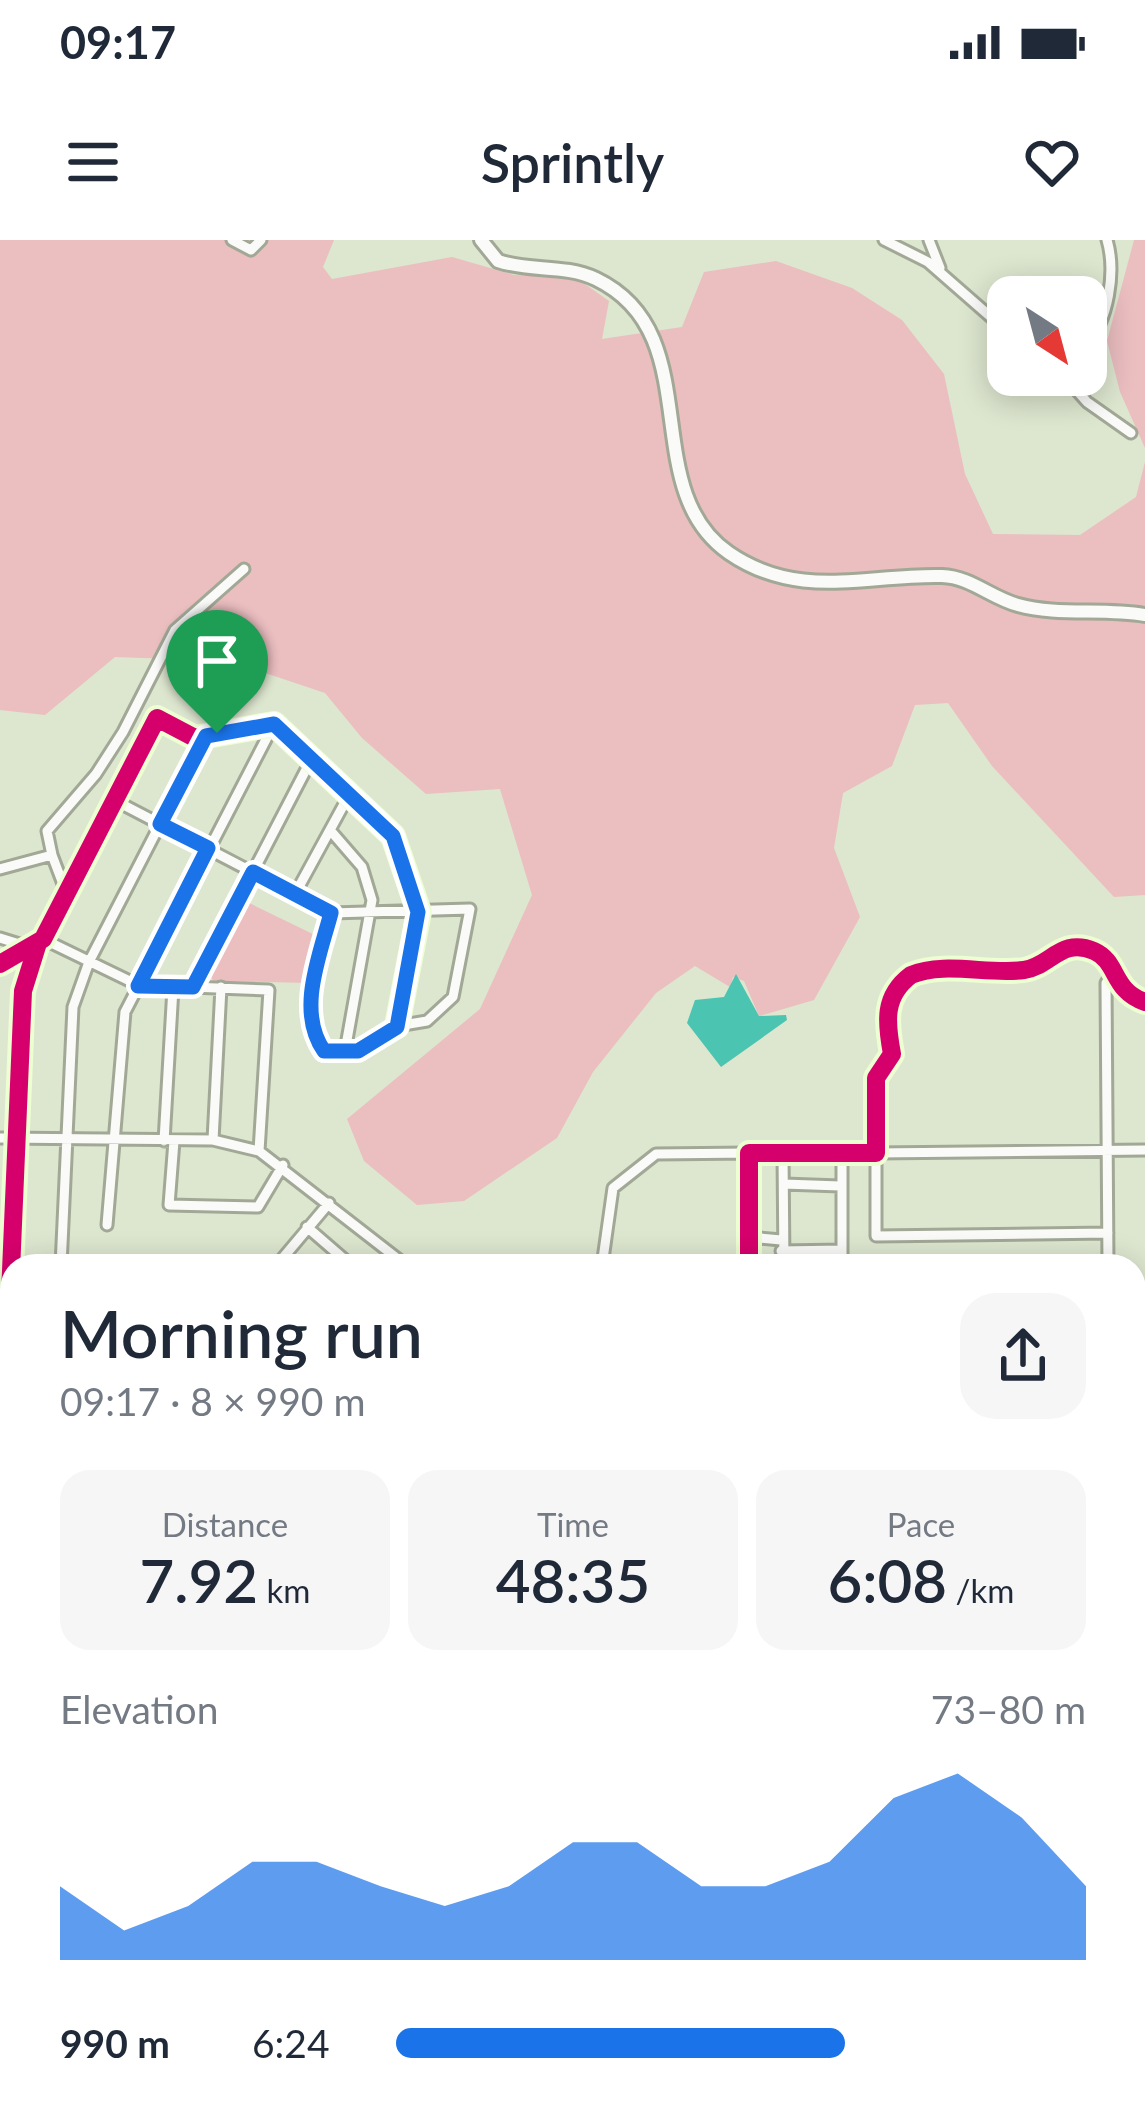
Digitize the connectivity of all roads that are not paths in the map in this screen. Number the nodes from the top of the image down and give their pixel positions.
1 (232, 240) edge
2 (261, 240) edge
3 (482, 240) edge
4 (884, 240) edge
5 (928, 240) edge
6 (1107, 240) edge
7 (944, 275) junction
8 (1107, 291) edge
9 (987, 313) edge
10 (1082, 396) edge
11 (1131, 433) dead end
12 (244, 569) dead end
13 (1145, 615) edge
14 (274, 724) junction
15 (206, 736) junction
16 (311, 760) junction
17 (350, 795) junction
18 (115, 800) junction
19 (160, 824) junction
20 (330, 830) junction
21 (208, 848) junction
22 (52, 855) junction
23 (0, 869) edge
24 (253, 872) junction
25 (66, 892) junction
26 (296, 894) junction
27 (372, 911) junction
28 (418, 912) junction
29 (331, 913) junction
30 (0, 938) edge
31 (37, 943) junction
32 (89, 962) junction
33 (0, 964) edge
34 (1112, 974) junction
35 (138, 986) junction
36 (193, 987) junction
37 (221, 987) junction
38 (172, 988) junction
39 (1145, 1002) edge
40 (397, 1027) junction
41 (344, 1052) junction
42 (0, 1138) edge
43 (16, 1138) junction
44 (213, 1140) junction
45 (66, 1141) junction
46 (169, 1141) junction
47 (116, 1142) junction
48 (1108, 1150) junction
49 (1145, 1150) edge
50 (259, 1151) junction
51 (749, 1153) junction
52 (783, 1153) junction
53 (876, 1153) junction
54 (842, 1154) junction
55 (283, 1165) junction
56 (784, 1184) junction
57 (840, 1186) junction
58 (329, 1203) junction
59 (107, 1226) dead end
60 (307, 1228) junction
61 (1108, 1233) junction
62 (750, 1237) junction
63 (781, 1245) junction
64 (842, 1250) junction
65 (13, 1254) edge
66 (61, 1254) edge
67 (286, 1254) edge
68 (334, 1254) edge
69 (392, 1254) edge
70 (604, 1254) edge
71 (749, 1254) edge
72 (782, 1254) edge
73 (842, 1254) edge
74 (1108, 1254) edge

1 - 2 street
3 - 13 main road
4 - 7 street
5 - 7 street
6 - 8 street
7 - 9 street
10 - 11 street
12 - 22 street
14 - 15 street
14 - 16 street
14 - 21 street
15 - 18 street
15 - 19 street
16 - 17 street
16 - 24 street
17 - 20 street
17 - 28 street
18 - 19 street
18 - 25 street
19 - 21 street
19 - 32 street
20 - 26 street
20 - 27 street
21 - 24 street
21 - 35 street
22 - 23 street
22 - 25 street
24 - 26 street
24 - 36 street
25 - 31 street
26 - 29 street
27 - 28 street
27 - 29 street
27 - 41 street
28 - 40 street
28 - 40 street
29 - 41 street
30 - 31 street
31 - 32 street
31 - 33 street
31 - 43 street
32 - 35 street
32 - 45 street
34 - 39 street
34 - 48 street
34 - 53 street
35 - 38 street
35 - 47 street
36 - 37 street
36 - 38 street
37 - 44 street
37 - 50 street
38 - 46 street
40 - 41 street
42 - 43 street
43 - 45 street
43 - 65 street
44 - 46 street
44 - 50 street
45 - 47 street
45 - 66 street
46 - 47 street
46 - 55 street
47 - 59 street
48 - 49 street
48 - 53 street
48 - 61 street
50 - 55 street
51 - 52 street
51 - 62 street
51 - 70 street
52 - 54 street
52 - 56 street
53 - 54 street
53 - 61 street
54 - 57 street
55 - 58 street
56 - 57 street
56 - 63 street
57 - 64 street
58 - 60 street
58 - 69 street
60 - 67 street
60 - 68 street
61 - 74 street
62 - 63 street
62 - 71 street
63 - 64 street
63 - 72 street
64 - 73 street

